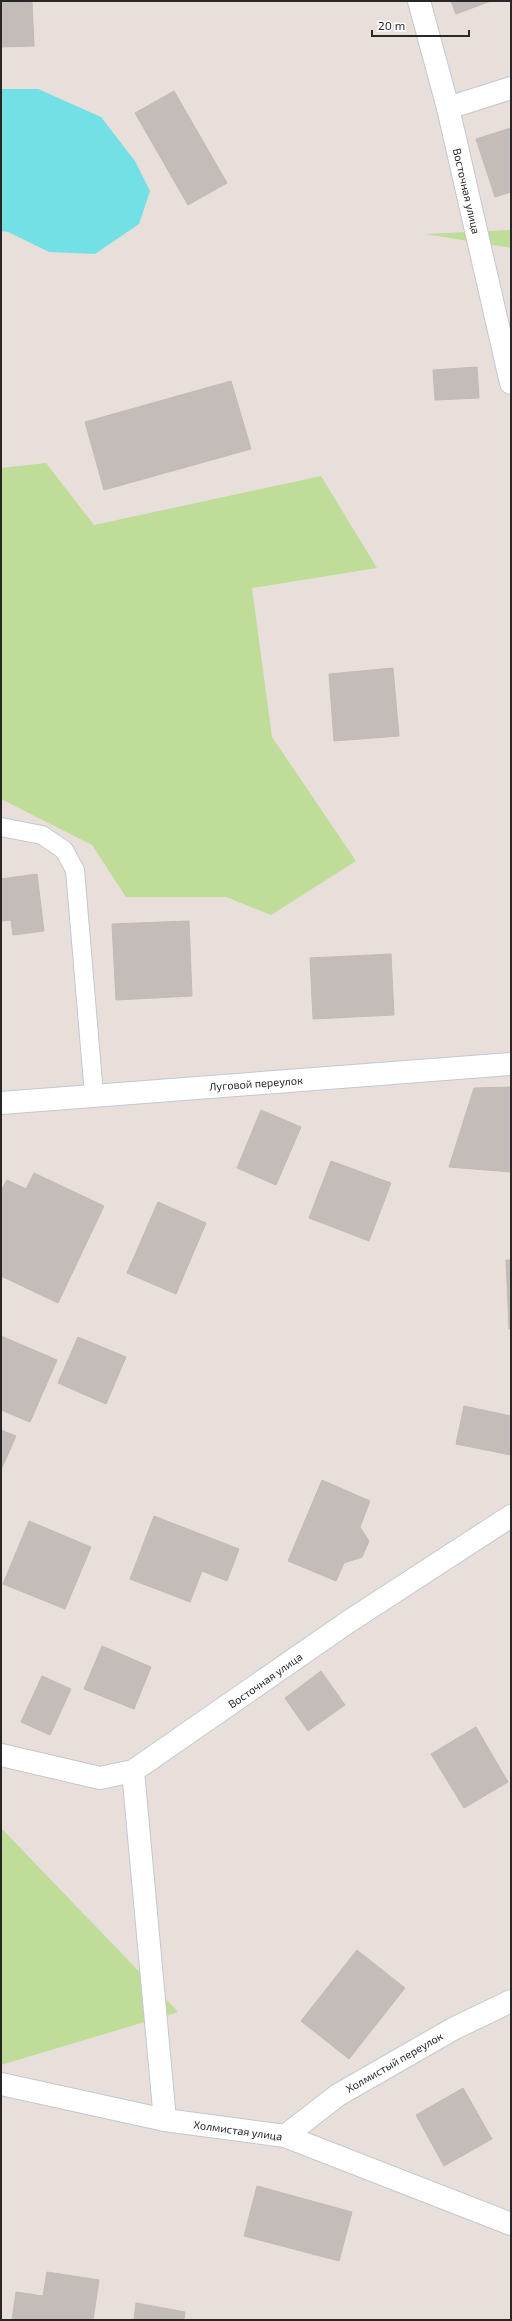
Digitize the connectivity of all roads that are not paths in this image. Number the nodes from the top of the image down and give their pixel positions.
1 (419, 1) edge
2 (511, 88) edge
3 (448, 108) junction
4 (511, 383) edge
5 (1, 827) edge
6 (511, 1064) edge
7 (94, 1095) junction
8 (1, 1103) edge
9 (511, 1516) edge
10 (1, 1755) edge
11 (133, 1771) junction
12 (511, 2001) edge
13 (1, 2084) edge
14 (165, 2120) junction
15 (285, 2136) junction
16 (511, 2224) edge

1 - 3 street, Восточная улица
2 - 3 street
3 - 4 street, Восточная улица
5 - 7 lane
6 - 7 street, Луговой переулок
7 - 8 street, Луговой переулок
9 - 11 street, Восточная улица
10 - 11 street, Восточная улица
11 - 14 street
12 - 15 street, Холмистый переулок
13 - 14 street, Холмистая улица
14 - 15 street, Холмистая улица
15 - 16 street, Холмистая улица

